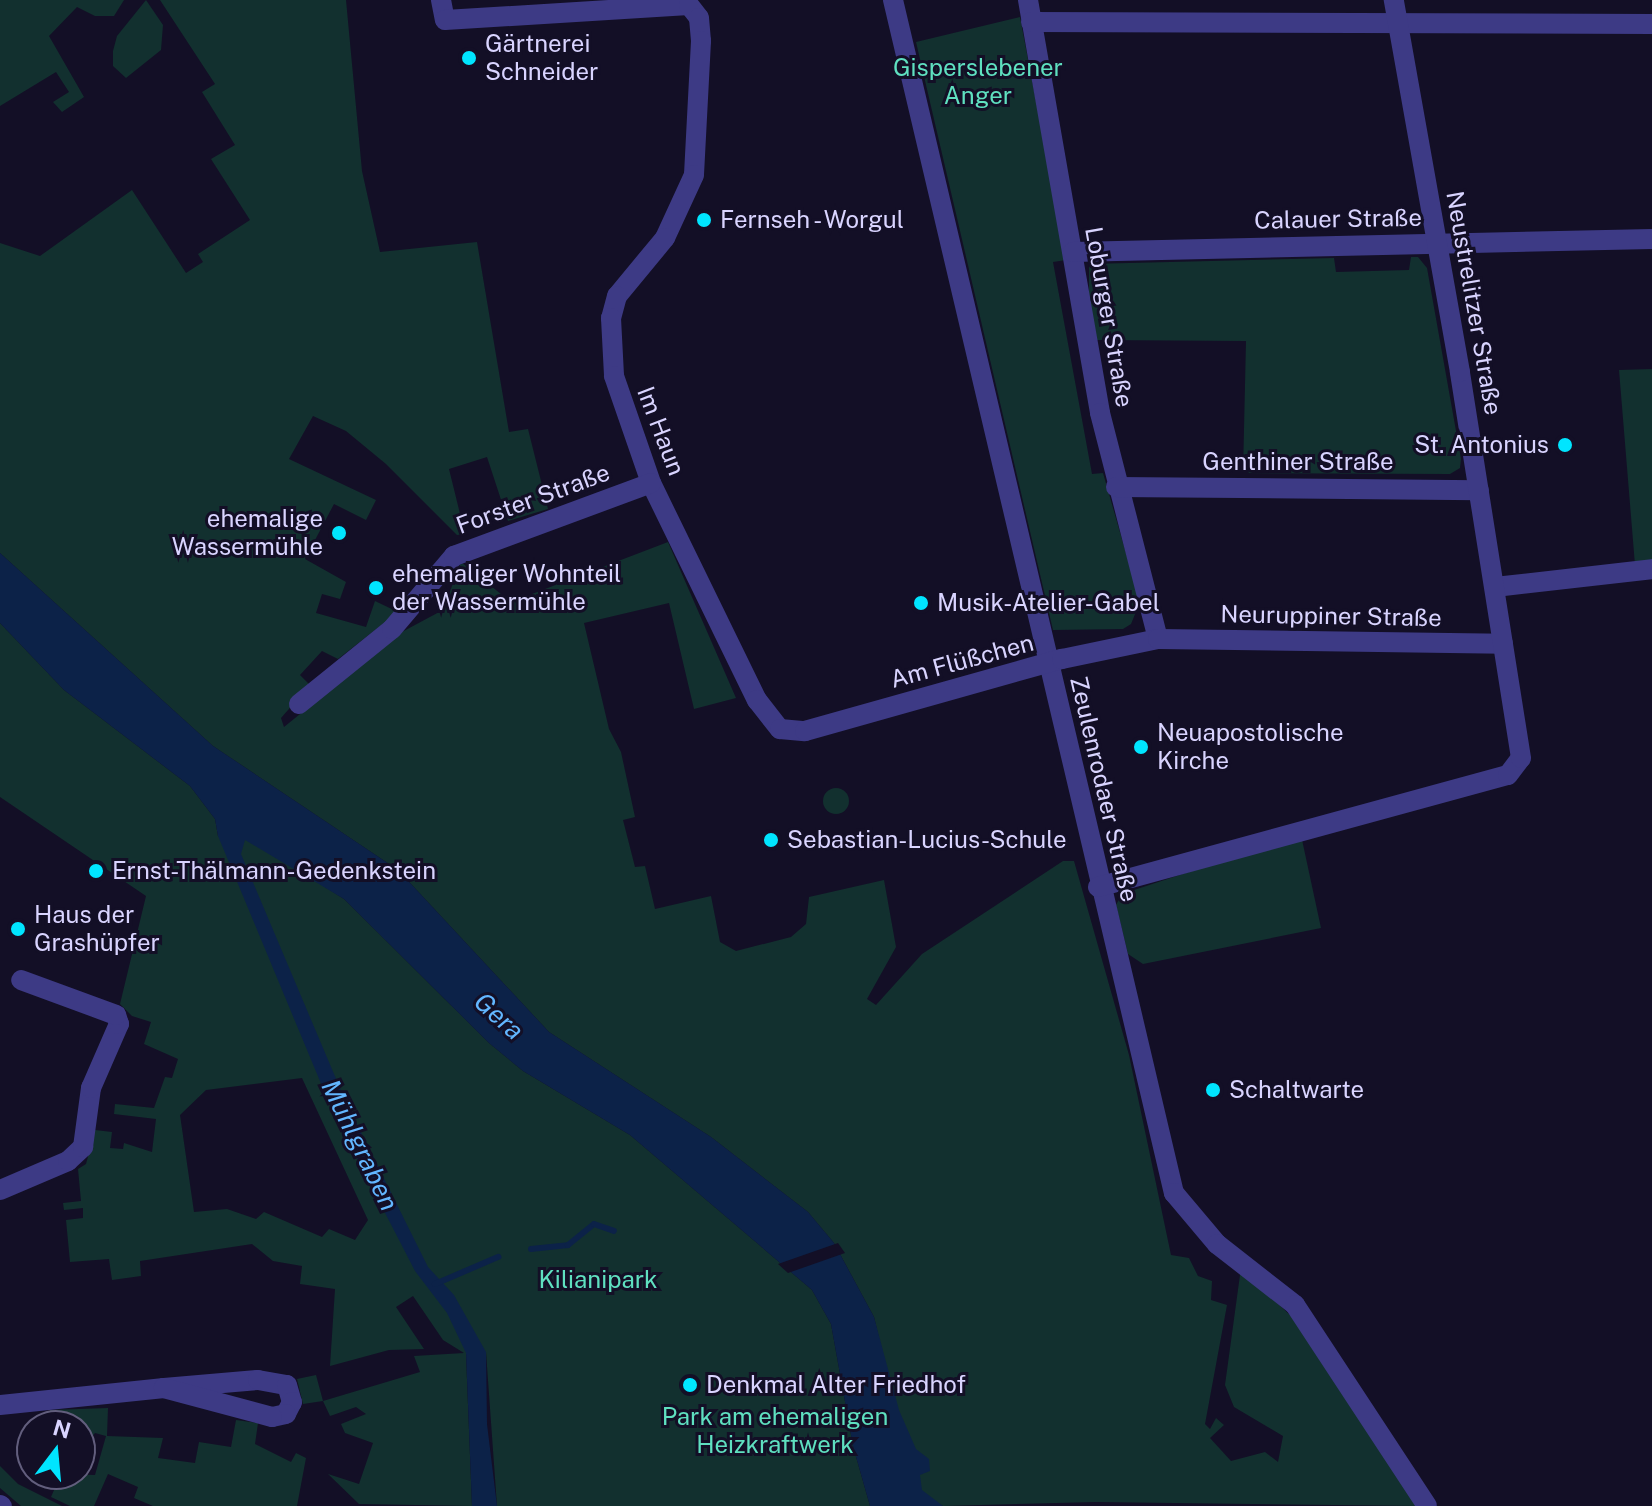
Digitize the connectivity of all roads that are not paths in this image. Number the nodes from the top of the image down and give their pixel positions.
1 (441, 0) edge
2 (893, 0) edge
3 (1028, 0) edge
4 (1394, 0) edge
5 (689, 3) edge
6 (1031, 22) junction
7 (1652, 24) edge
8 (1398, 25) junction
9 (1652, 239) edge
10 (1438, 243) junction
11 (1073, 252) junction
12 (651, 483) junction
13 (1116, 487) junction
14 (1479, 490) junction
15 (1652, 569) edge
16 (1495, 587) junction
17 (1158, 639) junction
18 (1503, 644) junction
19 (1049, 664) junction
20 (299, 704) dead end
21 (780, 729) joint
22 (1098, 887) junction
23 (21, 980) dead end
24 (0, 1190) edge
25 (164, 1388) junction
26 (0, 1405) edge
27 (1427, 1506) edge

1 - 5 street
2 - 19 street, Zeulenrodaer Straße
3 - 6 street, Loburger Straße
4 - 8 street, Neustrelitzer Straße
5 - 12 street, Im Haun
6 - 8 street
6 - 11 street, Loburger Straße
7 - 8 street
8 - 10 street, Neustrelitzer Straße
9 - 10 street, Calauer Straße
10 - 11 street, Calauer Straße
10 - 14 street, Neustrelitzer Straße
11 - 13 street, Loburger Straße
12 - 20 street, Forster Straße
12 - 21 street, Im Haun
13 - 14 street, Genthiner Straße
13 - 17 street, Loburger Straße
14 - 16 street, Neustrelitzer Straße
15 - 16 street
16 - 18 street, Neustrelitzer Straße
17 - 18 street, Neuruppiner Straße
17 - 19 street, Am Flüßchen
18 - 22 street, Neustrelitzer Straße
19 - 21 street, Am Flüßchen
19 - 22 street, Zeulenrodaer Straße
22 - 27 street, Zeulenrodaer Straße
23 - 24 street
25 - 25 street
25 - 26 street

